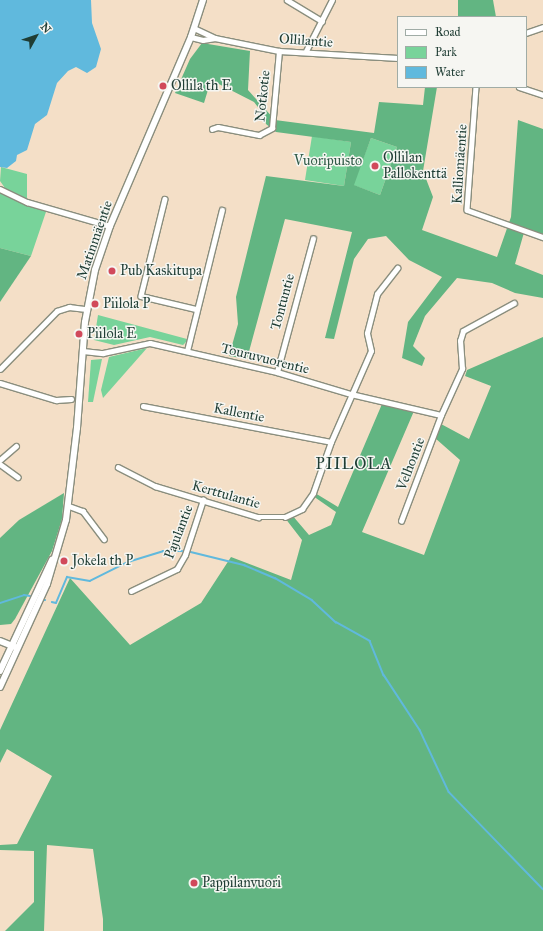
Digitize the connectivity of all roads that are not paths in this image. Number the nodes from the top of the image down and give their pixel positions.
1 (203, 0) edge
2 (287, 0) edge
3 (332, 0) edge
4 (322, 21) junction
5 (543, 27) edge
6 (194, 28) junction
7 (527, 33) edge
8 (191, 37) junction
9 (214, 38) junction
10 (279, 51) junction
11 (306, 51) junction
12 (397, 58) edge
13 (476, 88) edge
14 (522, 88) edge
15 (543, 95) edge
16 (212, 128) dead end
17 (0, 189) edge
18 (164, 199) dead end
19 (222, 210) dead end
20 (110, 226) junction
21 (543, 237) edge
22 (313, 239) dead end
23 (397, 268) dead end
24 (514, 303) dead end
25 (196, 308) junction
26 (86, 309) junction
27 (83, 351) junction
28 (187, 351) junction
29 (0, 369) edge
30 (277, 372) junction
31 (0, 383) edge
32 (351, 394) junction
33 (71, 399) dead end
34 (143, 406) dead end
35 (441, 415) junction
36 (331, 442) junction
37 (16, 446) dead end
38 (0, 460) edge
39 (0, 464) edge
40 (118, 466) dead end
41 (18, 477) dead end
42 (203, 500) junction
43 (69, 506) junction
44 (401, 522) dead end
45 (104, 539) dead end
46 (57, 550) junction
47 (131, 591) dead end
48 (0, 641) edge
49 (11, 645) junction
50 (18, 648) junction
51 (0, 651) edge
52 (10, 656) junction
53 (0, 670) edge
54 (0, 687) edge

1 - 6 main road, Matinmäentie
2 - 4 street
3 - 4 street
4 - 11 street
5 - 7 street
6 - 8 main road, Matinmäentie
6 - 9 street, Ollilantie
8 - 9 street, Ollilantie
8 - 20 main road, Matinmäentie
9 - 10 street, Ollilantie
10 - 11 street, Ollilantie
10 - 16 street, Notkotie
11 - 12 street, Ollilantie
13 - 21 street, Kalliomäentie
14 - 15 street
17 - 20 street
18 - 25 street
19 - 25 street
20 - 26 main road, Matinmäentie
22 - 30 street, Tontuntie
23 - 32 street, Kerttulantie
24 - 35 street, Velhontie
25 - 28 street
26 - 27 main road, Matinmäentie
26 - 29 street
27 - 28 street, Touruvuorentie
27 - 43 main road, Matinmäentie
28 - 30 street, Touruvuorentie
30 - 32 street, Touruvuorentie
31 - 33 street
32 - 35 street, Touruvuorentie
32 - 36 street, Kerttulantie
34 - 36 street, Kallentie
35 - 44 street, Velhontie
36 - 42 street, Kerttulantie
37 - 38 street
39 - 41 street
40 - 42 street, Kerttulantie
42 - 47 street, Pajulantie
43 - 45 street
43 - 46 main road, Matinmäentie
46 - 49 main road, Matinmäentie
46 - 50 main road, Matinmäentie
48 - 49 main road
49 - 50 main road
49 - 52 main road, Matinmäentie
50 - 52 main road, Matinmäentie
51 - 52 main road
52 - 53 main road
52 - 54 main road

